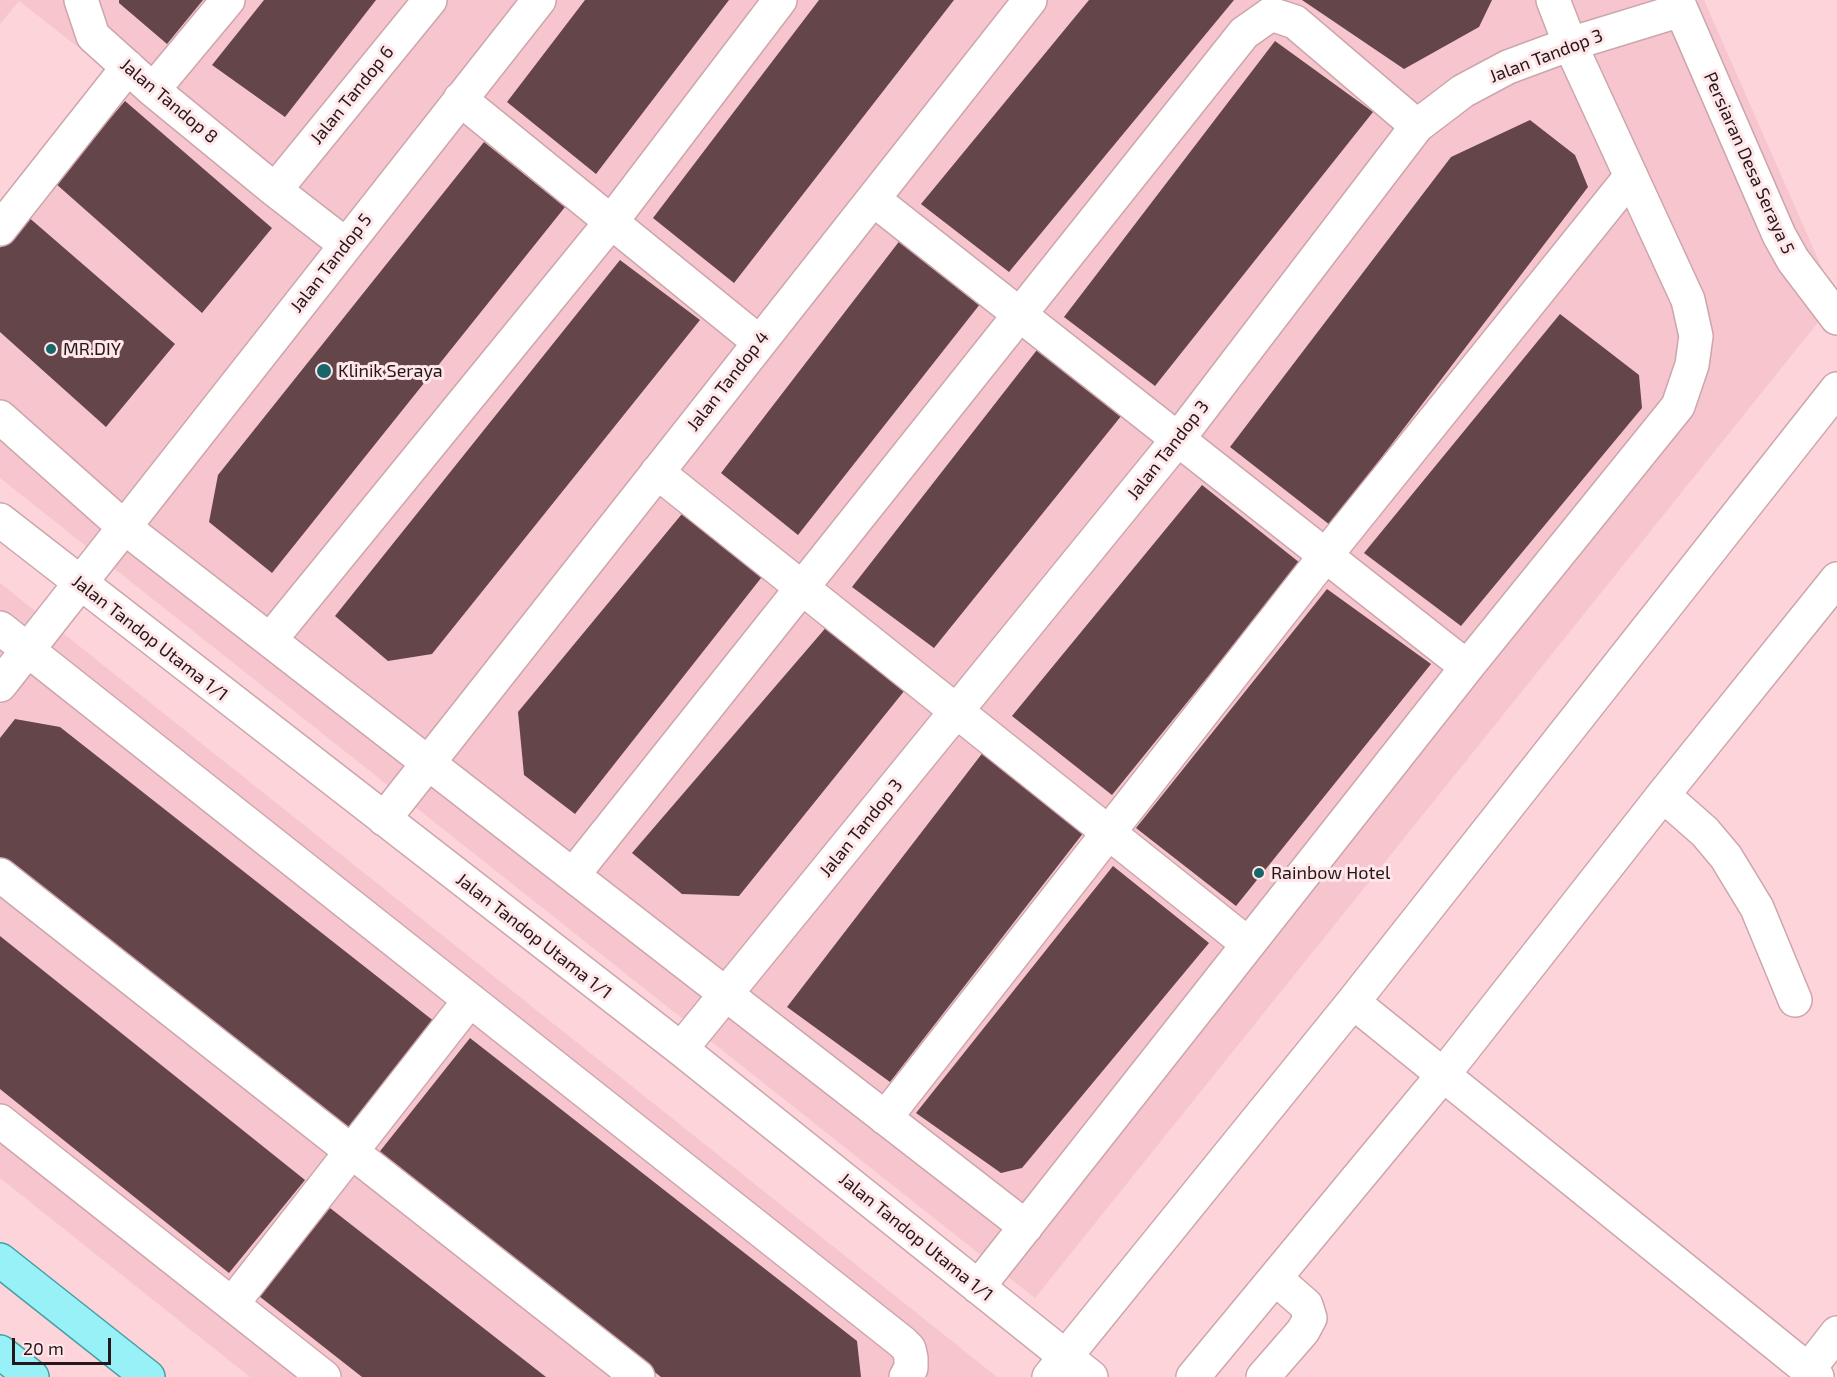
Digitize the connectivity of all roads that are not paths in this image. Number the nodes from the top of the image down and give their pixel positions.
1 (81, 0) edge
2 (228, 0) edge
3 (430, 0) edge
4 (539, 0) edge
5 (780, 0) edge
6 (1030, 0) edge
7 (1553, 0) edge
8 (1679, 5) edge
9 (1570, 44) junction
10 (128, 67) junction
11 (153, 90) junction
12 (460, 99) junction
13 (1417, 126) junction
14 (1631, 176) junction
15 (274, 190) junction
16 (873, 199) junction
17 (611, 222) junction
18 (0, 229) edge
19 (346, 245) junction
20 (1020, 315) junction
21 (1837, 318) edge
22 (759, 342) junction
23 (1837, 389) edge
24 (0, 417) edge
25 (1178, 439) junction
26 (657, 472) junction
27 (0, 520) edge
28 (124, 527) junction
29 (1326, 555) junction
30 (1837, 579) edge
31 (80, 583) junction
32 (802, 587) junction
33 (0, 628) edge
34 (270, 640) junction
35 (28, 650) junction
36 (1467, 667) junction
37 (0, 685) edge
38 (957, 710) junction
39 (428, 762) junction
40 (1663, 795) junction
41 (384, 819) junction
42 (1108, 832) junction
43 (0, 875) edge
44 (573, 875) junction
45 (1248, 944) junction
46 (726, 994) junction
47 (470, 1000) junction
48 (1795, 1000) dead end
49 (1353, 1002) junction
50 (681, 1049) junction
51 (1443, 1076) junction
52 (885, 1118) junction
53 (0, 1121) edge
54 (352, 1152) junction
55 (1026, 1227) junction
56 (0, 1260) edge
57 (1275, 1278) junction
58 (978, 1287) junction
59 (232, 1304) junction
60 (1837, 1333) edge
61 (0, 1352) edge
62 (1057, 1367) edge
63 (1813, 1373) edge
64 (32, 1377) edge
65 (148, 1377) edge
66 (324, 1377) edge
67 (638, 1377) edge
68 (906, 1377) edge
69 (1090, 1377) edge
70 (1193, 1377) edge
71 (1263, 1377) edge

1 - 10 street, Jalan Tandop 8
2 - 11 street
3 - 15 street, Jalan Tandop 6
4 - 12 street, Jalan Tandop 5
5 - 17 street
6 - 16 street, Jalan Tandop 4
7 - 9 street
8 - 9 street, Jalan Tandop 3
8 - 21 street, Persiaran Desa Seraya 5
9 - 13 street, Jalan Tandop 3
9 - 14 street
10 - 11 street, Jalan Tandop 8
10 - 18 street
11 - 15 street, Jalan Tandop 8
12 - 17 street
12 - 19 street, Jalan Tandop 5
13 - 20 street
13 - 25 street, Jalan Tandop 3
14 - 29 street
14 - 36 street
15 - 19 street, Jalan Tandop 8
16 - 20 street
16 - 22 street, Jalan Tandop 4
17 - 22 street
17 - 34 street
19 - 28 street, Jalan Tandop 5
20 - 25 street
20 - 32 street
22 - 26 street, Jalan Tandop 4
23 - 49 street
24 - 28 street
25 - 29 street
25 - 38 street, Jalan Tandop 3
26 - 32 street
26 - 39 street, Jalan Tandop 4
27 - 31 street, Jalan Tandop Utama 1/1
28 - 31 street, Jalan Tandop 5
28 - 34 street
29 - 36 street
29 - 42 street
30 - 40 street
31 - 35 street, Jalan Tandop 5
31 - 41 street, Jalan Tandop Utama 1/1
32 - 38 street
32 - 44 street
33 - 35 street
34 - 39 street
35 - 37 street, Jalan Tandop 5
35 - 47 street
36 - 45 street
38 - 42 street
38 - 46 street, Jalan Tandop 3
39 - 41 street, Jalan Tandop 4
39 - 44 street
40 - 48 street
40 - 51 street
41 - 50 street, Jalan Tandop Utama 1/1
42 - 45 street
42 - 52 street
43 - 54 street
44 - 46 street
45 - 55 street
46 - 50 street, Jalan Tandop 3
46 - 52 street
47 - 54 street
47 - 68 street
49 - 51 street
49 - 62 street
50 - 58 street, Jalan Tandop Utama 1/1
51 - 57 street
51 - 63 street
52 - 55 street
53 - 59 street
54 - 59 street
54 - 67 street
55 - 58 street
56 - 65 main road
57 - 70 street
57 - 71 street
58 - 62 street, Jalan Tandop Utama 1/1
59 - 66 street
60 - 63 street
61 - 64 main road
62 - 69 street, Jalan Tandop Utama 1/1

